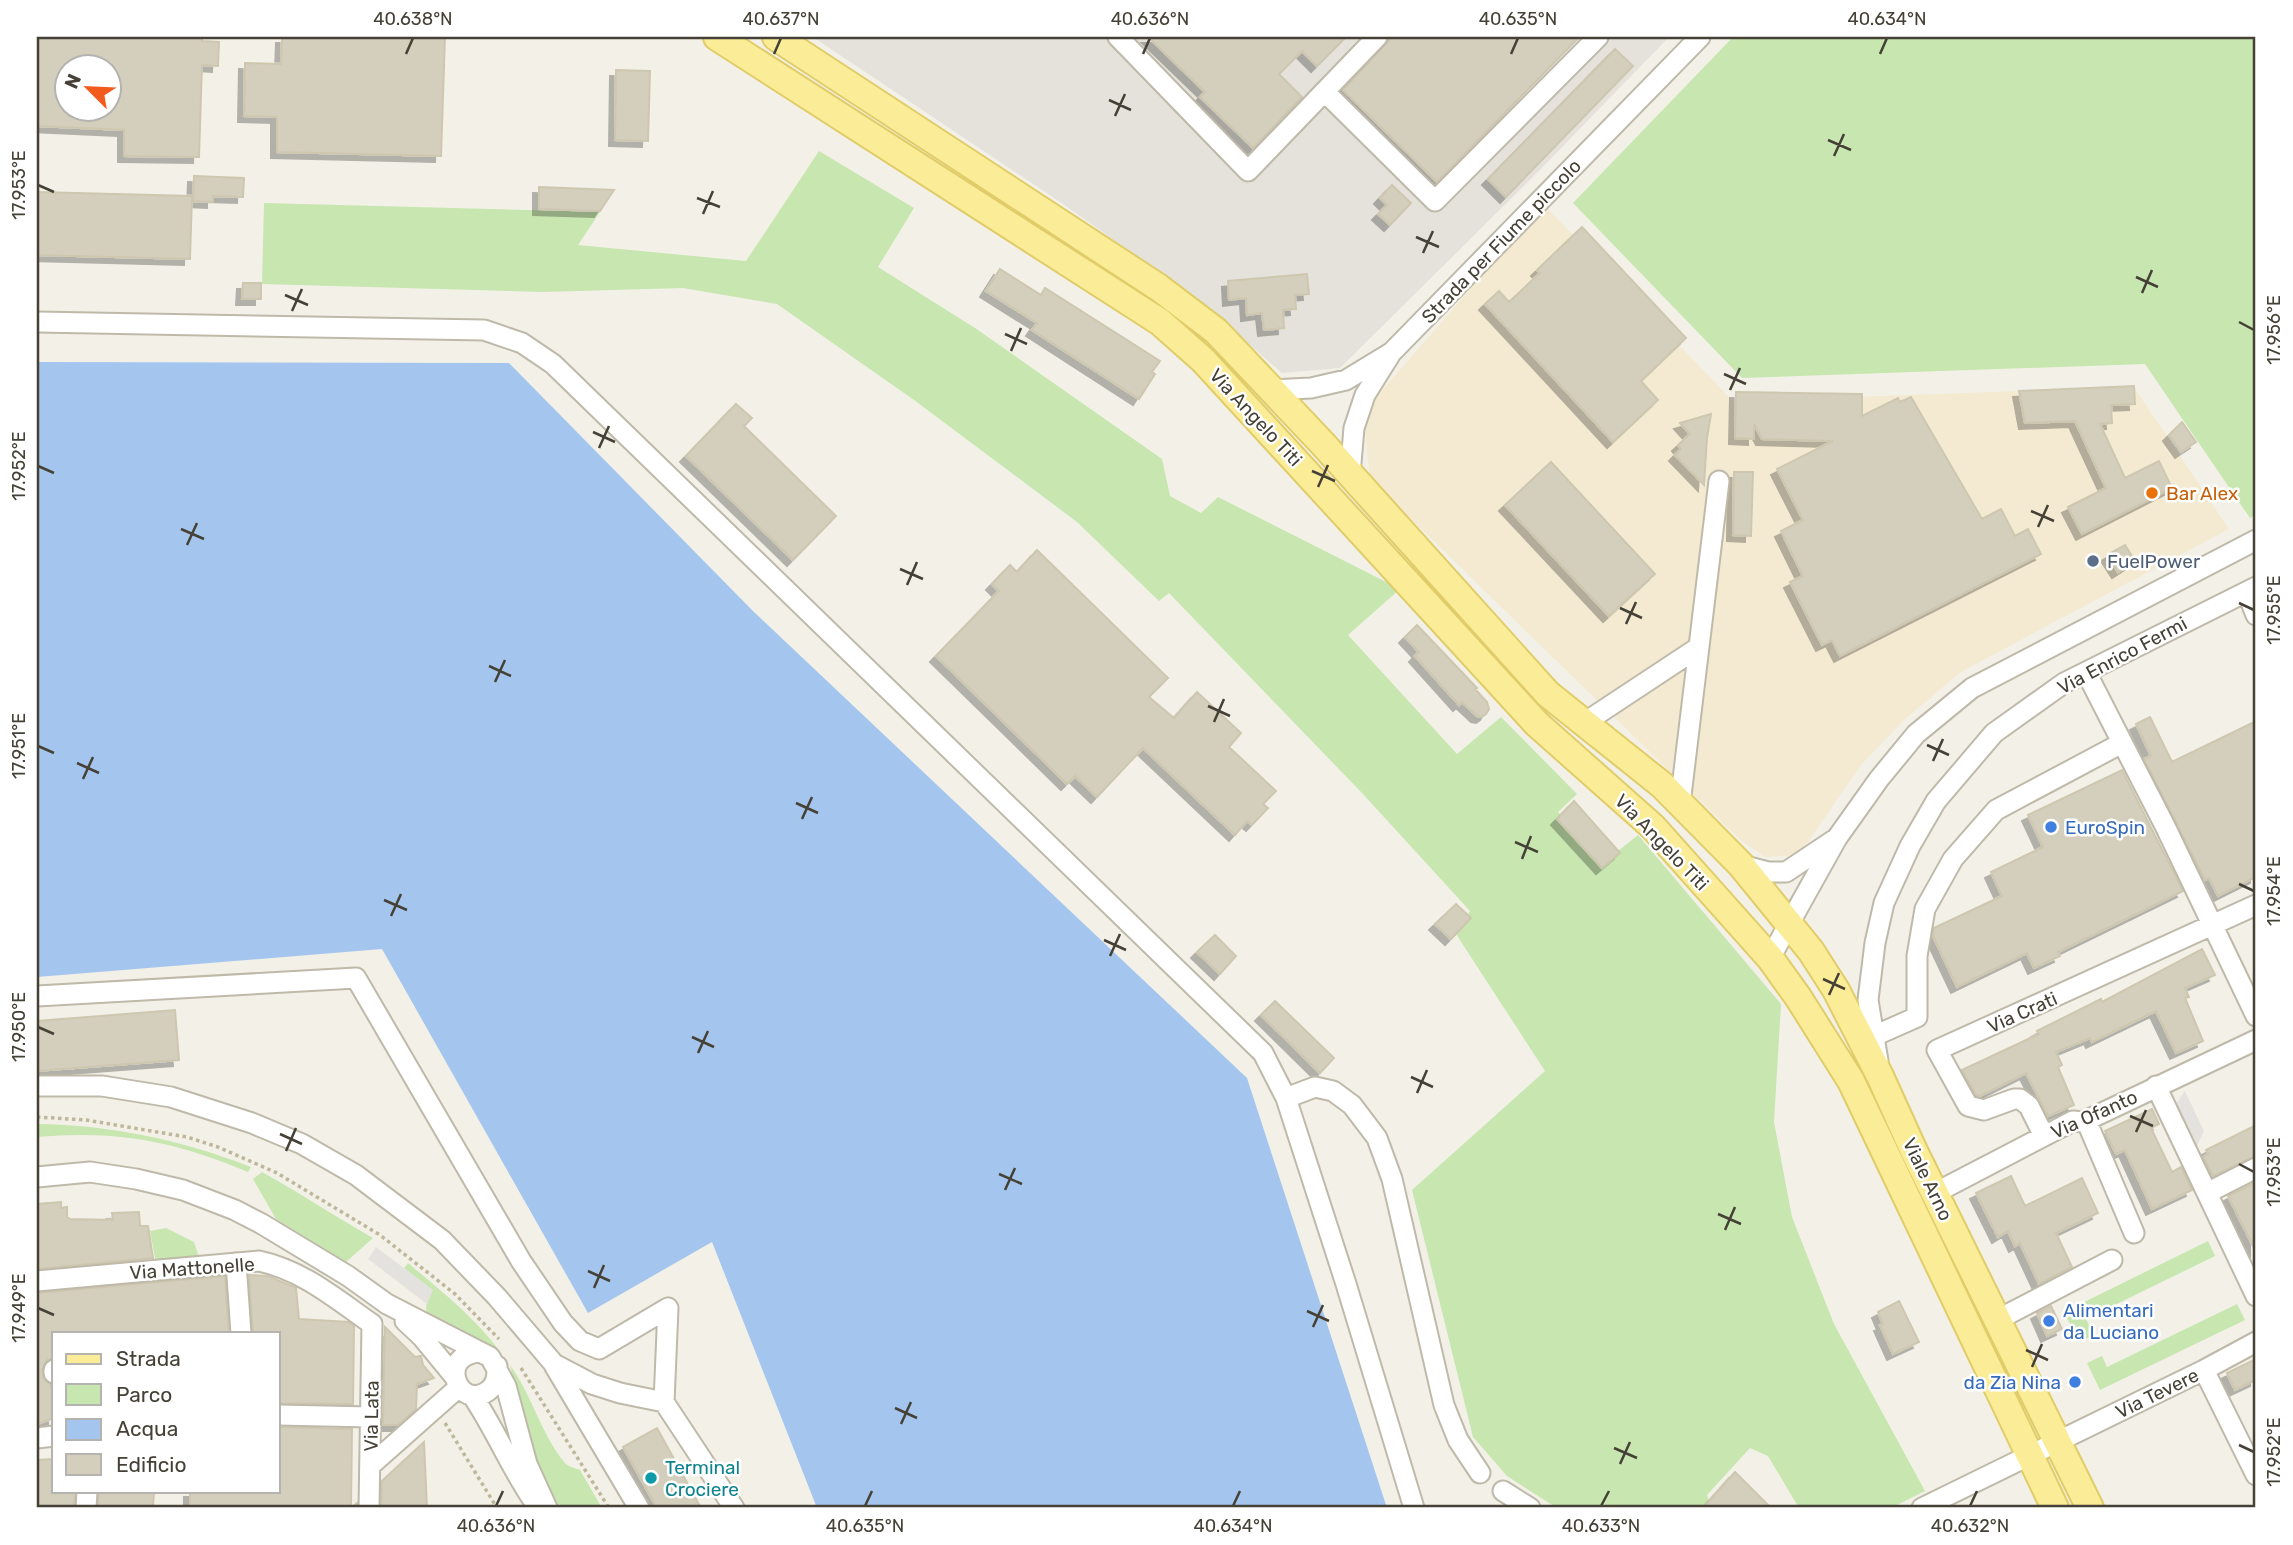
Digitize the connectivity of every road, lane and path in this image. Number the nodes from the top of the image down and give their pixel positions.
1 (1118, 37) edge
2 (1377, 37) edge
3 (1598, 37) edge
4 (1700, 37) edge
5 (777, 38) edge
6 (725, 39) edge
7 (761, 65) junction
8 (1325, 92) junction
9 (37, 322) edge
10 (1392, 352) junction
11 (1271, 390) junction
12 (1350, 475) junction
13 (1719, 481) dead end
14 (2256, 540) edge
15 (2252, 589) edge
16 (2256, 615) edge
17 (1699, 647) junction
18 (2086, 672) junction
19 (1584, 723) junction
20 (2122, 743) junction
21 (1680, 804) junction
22 (1837, 838) junction
23 (1741, 865) junction
24 (2256, 905) edge
25 (1788, 923) junction
26 (2214, 925) junction
27 (1770, 958) junction
28 (37, 996) edge
29 (2256, 1016) edge
30 (1874, 1036) junction
31 (2256, 1040) edge
32 (1880, 1076) junction
33 (37, 1086) edge
34 (2156, 1086) junction
35 (1286, 1098) junction
36 (2084, 1121) junction
37 (2044, 1136) junction
38 (2256, 1168) edge
39 (37, 1177) edge
40 (1935, 1193) junction
41 (2207, 1193) junction
42 (2134, 1233) dead end
43 (2112, 1260) dead end
44 (236, 1263) junction
45 (37, 1281) edge
46 (2256, 1296) edge
47 (387, 1304) junction
48 (1997, 1320) junction
49 (372, 1324) joint
50 (241, 1332) edge
51 (2256, 1342) edge
52 (480, 1352) junction
53 (554, 1364) junction
54 (497, 1366) junction
55 (2204, 1370) junction
56 (462, 1386) junction
57 (664, 1402) junction
58 (280, 1415) edge
59 (441, 1416) dead end
60 (371, 1417) junction
61 (2057, 1441) junction
62 (2029, 1455) junction
63 (371, 1465) junction
64 (1480, 1473) dead end
65 (2256, 1475) edge
66 (1503, 1491) dead end
67 (369, 1508) edge
68 (497, 1508) edge
69 (539, 1508) edge
70 (547, 1508) edge
71 (639, 1508) edge
72 (734, 1508) edge
73 (1413, 1508) edge
74 (1530, 1508) edge
75 (1922, 1508) edge
76 (2055, 1508) edge
77 (2090, 1508) edge

1 - 8 street
2 - 8 street
3 - 8 street
4 - 10 street, Strada per Fiume piccolo
5 - 7 street
5 - 11 main road, Via Angelo Titi
6 - 7 main road, Via Angelo Titi
7 - 27 main road, Via Angelo Titi
9 - 35 street
10 - 11 street, Strada per Fiume piccolo
10 - 12 street
11 - 12 main road, Via Angelo Titi
12 - 19 main road, Via Angelo Titi
13 - 17 street
14 - 22 street, Via Enrico Fermi
15 - 16 street
15 - 18 street, Via Enrico Fermi
17 - 19 street
17 - 21 street
18 - 20 street
18 - 30 street, Via Enrico Fermi
19 - 21 main road, Via Angelo Titi
20 - 26 street
20 - 30 street
21 - 23 main road, Via Angelo Titi
22 - 23 street, Via Enrico Fermi
22 - 25 street, Via Enrico Fermi
23 - 25 main road, Via Angelo Titi
24 - 26 street, Via Crati
25 - 27 street, Via Enrico Fermi
25 - 32 main road, Viale Arno
26 - 29 street
26 - 37 street, Via Crati
27 - 62 main road, Viale Arno
28 - 57 street
30 - 32 street, Via Enrico Fermi
31 - 34 street, Via Ofanto
32 - 40 main road, Viale Arno
33 - 53 street
34 - 36 street, Via Ofanto
34 - 41 street
35 - 64 street
35 - 73 street
36 - 37 street, Via Ofanto
36 - 42 street
37 - 40 street, Via Ofanto
38 - 41 street
39 - 47 street
40 - 48 main road, Viale Arno
41 - 46 street
43 - 48 street
44 - 45 street, Via Mattonelle
44 - 49 street, Via Mattonelle
44 - 50 street
47 - 52 street
47 - 56 street
48 - 61 main road, Viale Arno
49 - 60 street, Via Lata
51 - 55 street, Via Tevere
52 - 54 street
52 - 56 street
53 - 57 street
53 - 71 street
54 - 56 street
54 - 70 street
55 - 61 street, Via Tevere
55 - 65 street
56 - 63 street
56 - 69 street
57 - 72 street
58 - 60 street
59 - 68 path
60 - 63 street, Via Lata
61 - 62 street
61 - 77 main road, Viale Arno
62 - 75 street
62 - 76 main road, Viale Arno
63 - 67 street, Via Lata
66 - 74 street

